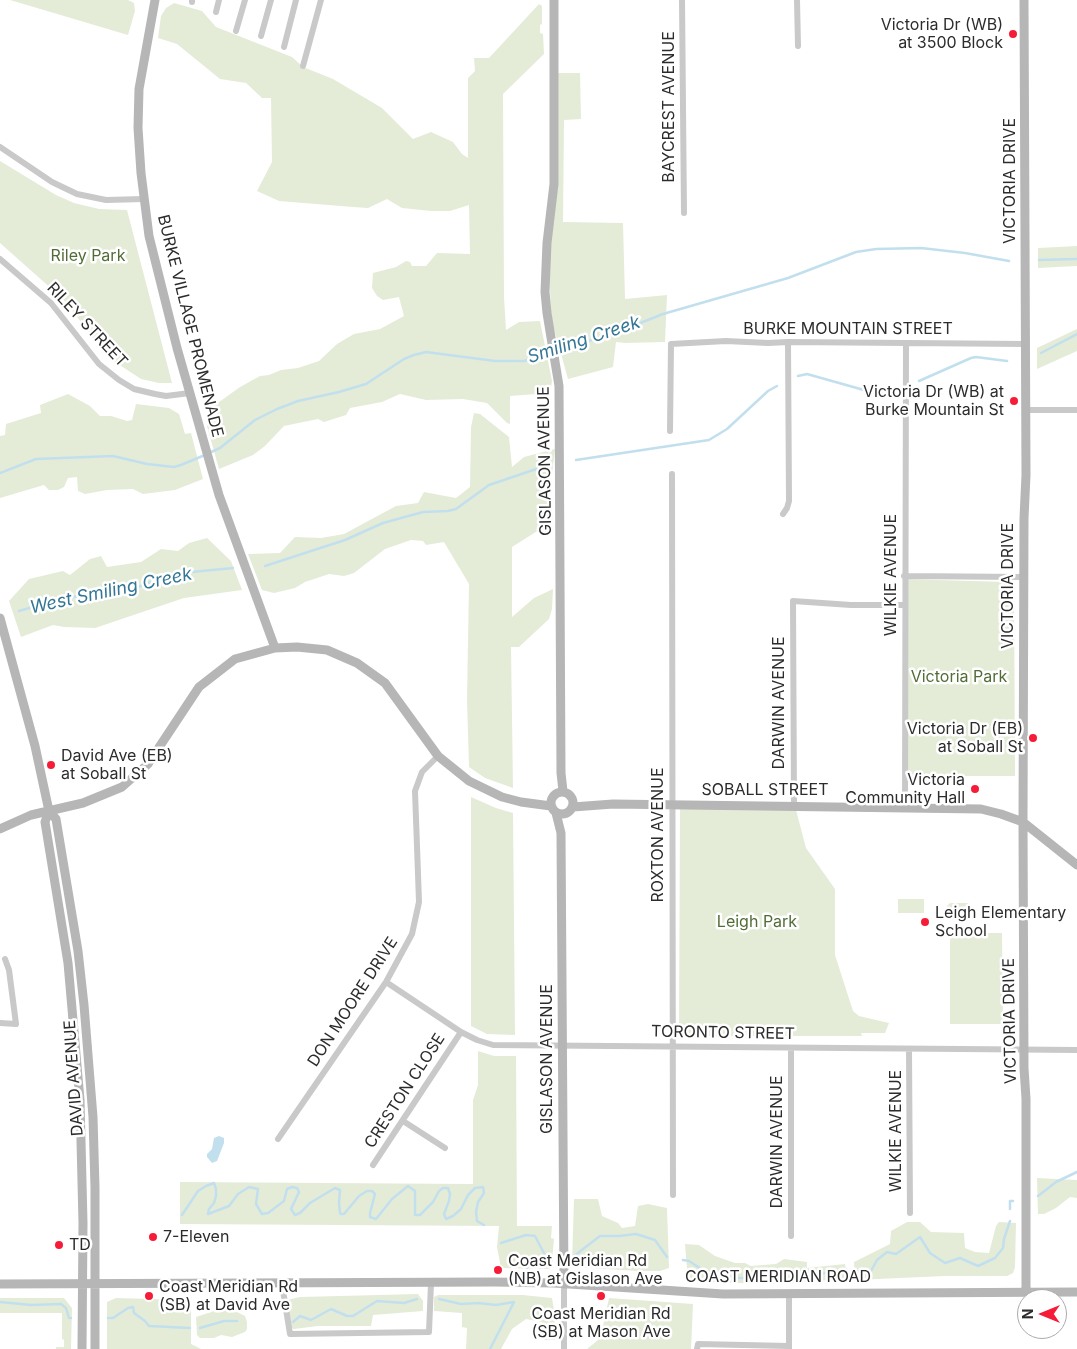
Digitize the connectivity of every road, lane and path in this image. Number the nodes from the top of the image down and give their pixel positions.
1 (155, 0) edge
2 (219, 0) edge
3 (245, 0) edge
4 (271, 0) edge
5 (296, 0) edge
6 (321, 0) edge
7 (554, 0) edge
8 (682, 0) edge
9 (797, 0) edge
10 (1024, 0) edge
11 (216, 12) dead end
12 (236, 31) dead end
13 (261, 36) dead end
14 (798, 46) dead end
15 (284, 47) dead end
16 (303, 66) dead end
17 (0, 147) edge
18 (144, 199) junction
19 (684, 213) dead end
20 (0, 259) edge
21 (788, 342) junction
22 (906, 343) junction
23 (1025, 344) junction
24 (190, 392) junction
25 (1026, 410) junction
26 (1077, 410) edge
27 (670, 431) dead end
28 (672, 474) dead end
29 (783, 514) dead end
30 (904, 576) junction
31 (1023, 577) junction
32 (904, 605) junction
33 (0, 618) edge
34 (275, 648) junction
35 (438, 756) junction
36 (556, 800) junction
37 (573, 802) junction
38 (672, 805) junction
39 (794, 806) junction
40 (905, 807) junction
41 (49, 811) junction
42 (566, 814) junction
43 (1023, 822) junction
44 (0, 830) edge
45 (561, 833) junction
46 (1077, 865) edge
47 (5, 959) dead end
48 (386, 982) junction
49 (0, 1023) edge
50 (461, 1032) junction
51 (562, 1046) junction
52 (673, 1047) junction
53 (791, 1048) junction
54 (909, 1049) junction
55 (1024, 1050) junction
56 (1077, 1050) edge
57 (402, 1121) junction
58 (278, 1139) dead end
59 (445, 1148) dead end
60 (373, 1165) dead end
61 (673, 1195) dead end
62 (910, 1213) dead end
63 (791, 1236) dead end
64 (95, 1283) junction
65 (431, 1283) junction
66 (0, 1284) edge
67 (83, 1284) junction
68 (282, 1284) junction
69 (564, 1284) junction
70 (1026, 1289) edge
71 (1017, 1292) edge
72 (789, 1295) junction
73 (789, 1348) edge
74 (82, 1349) edge
75 (94, 1349) edge
76 (564, 1349) edge
77 (698, 1349) edge

1 - 18 main road, BURKE VILLAGE PROMENADE
2 - 11 street
3 - 12 street
4 - 13 street
5 - 15 street
6 - 16 street
7 - 36 main road, GISLASON AVENUE
8 - 19 street, BAYCREST AVENUE
9 - 14 street
10 - 23 main road, VICTORIA DRIVE
17 - 18 street
18 - 24 main road, BURKE VILLAGE PROMENADE
20 - 24 street, RILEY STREET
21 - 22 street, BURKE MOUNTAIN STREET
21 - 27 street, BURKE MOUNTAIN STREET
21 - 29 street
22 - 23 street, BURKE MOUNTAIN STREET
22 - 30 street, WILKIE AVENUE
23 - 25 main road, VICTORIA DRIVE
24 - 34 main road, BURKE VILLAGE PROMENADE
25 - 26 street
25 - 31 main road, VICTORIA DRIVE
28 - 38 street, ROXTON AVENUE
30 - 31 street
30 - 32 street, WILKIE AVENUE
31 - 43 main road, VICTORIA DRIVE
32 - 39 street, DARWIN AVENUE
32 - 40 street, WILKIE AVENUE
33 - 41 main road, DAVID AVENUE
34 - 35 main road
34 - 41 main road
35 - 36 main road
35 - 48 street, DON MOORE DRIVE
36 - 37 main road
36 - 42 main road
36 - 45 main road, GISLASON AVENUE
37 - 38 main road, SOBALL STREET
37 - 42 main road
38 - 39 main road, SOBALL STREET
38 - 52 street, ROXTON AVENUE
39 - 40 main road, SOBALL STREET
40 - 43 main road, SOBALL STREET
41 - 44 main road
41 - 64 main road, DAVID AVENUE
41 - 67 main road, DAVID AVENUE
42 - 45 main road, GISLASON AVENUE
43 - 46 main road, SOBALL STREET
43 - 55 main road, VICTORIA DRIVE
45 - 51 main road, GISLASON AVENUE
47 - 49 street
48 - 50 street, TORONTO STREET
48 - 58 street, DON MOORE DRIVE
50 - 51 street, TORONTO STREET
50 - 57 street, CRESTON CLOSE
51 - 52 street, TORONTO STREET
51 - 69 main road, GISLASON AVENUE
52 - 53 street, TORONTO STREET
52 - 61 street, ROXTON AVENUE
53 - 54 street, TORONTO STREET
53 - 63 street, DARWIN AVENUE
54 - 55 street, TORONTO STREET
54 - 62 street, WILKIE AVENUE
55 - 56 street, TORONTO STREET
55 - 70 main road, VICTORIA DRIVE
57 - 59 street
57 - 60 street, CRESTON CLOSE
64 - 67 main road, COAST MERIDIAN ROAD
64 - 68 main road, COAST MERIDIAN ROAD
64 - 75 main road, DAVID AVENUE
65 - 68 main road, COAST MERIDIAN ROAD
65 - 68 street
65 - 69 main road, COAST MERIDIAN ROAD
66 - 67 main road, COAST MERIDIAN ROAD
67 - 74 main road, DAVID AVENUE
69 - 72 main road, COAST MERIDIAN ROAD
69 - 76 street
71 - 72 main road, COAST MERIDIAN ROAD
72 - 73 street
73 - 77 street

